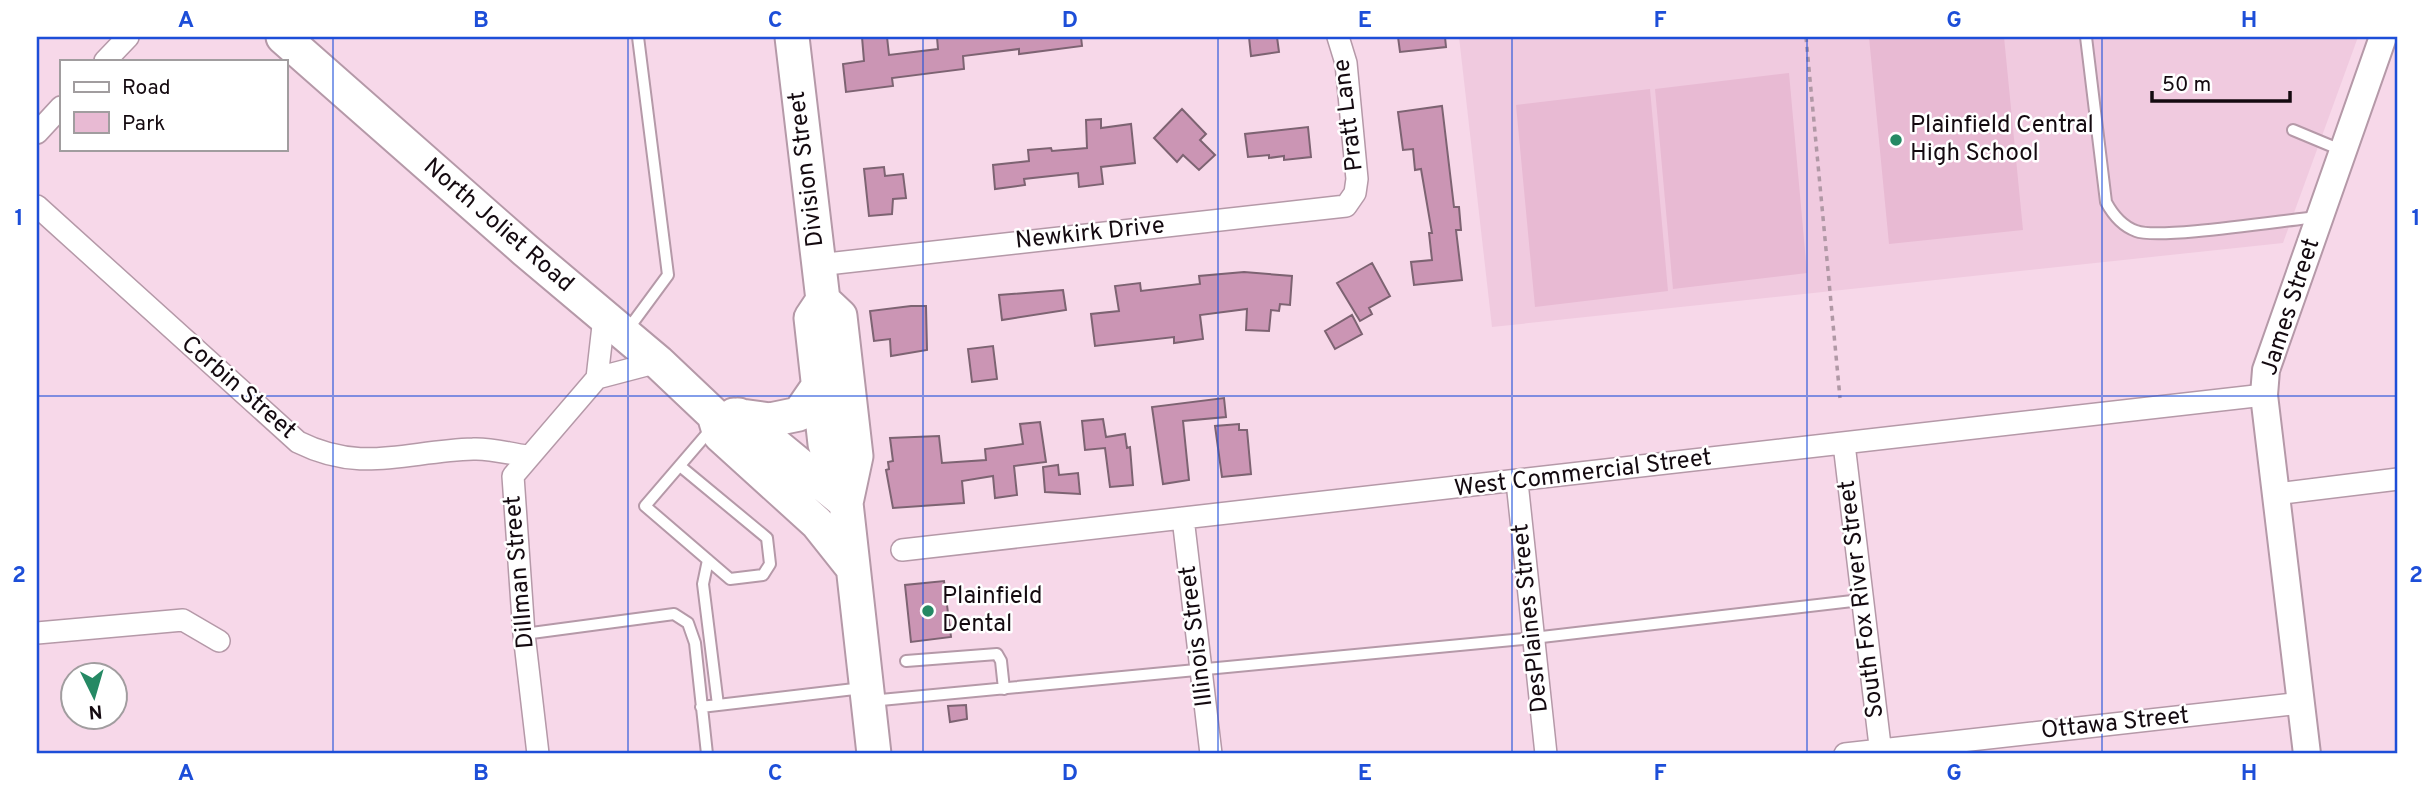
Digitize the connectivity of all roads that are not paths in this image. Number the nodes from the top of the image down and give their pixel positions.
1 (128, 37) edge
2 (283, 37) edge
3 (638, 37) edge
4 (792, 37) edge
5 (1338, 37) edge
6 (2086, 37) edge
7 (2384, 37) edge
8 (106, 60) edge
9 (60, 108) edge
10 (2293, 130) dead end
11 (37, 132) edge
12 (2344, 151) junction
13 (1355, 193) joint
14 (37, 206) edge
15 (2321, 216) junction
16 (818, 265) junction
17 (823, 300) junction
18 (614, 326) junction
19 (658, 362) junction
20 (597, 378) junction
21 (819, 385) junction
22 (2264, 395) junction
23 (723, 418) junction
24 (1844, 444) junction
25 (527, 456) junction
26 (680, 466) junction
27 (2398, 479) edge
28 (1517, 482) junction
29 (2276, 494) junction
30 (846, 503) junction
31 (1183, 518) junction
32 (902, 550) dead end
33 (708, 560) junction
34 (852, 567) junction
35 (1861, 600) junction
36 (37, 633) edge
37 (524, 634) junction
38 (1533, 638) junction
39 (219, 641) dead end
40 (905, 661) dead end
41 (1201, 669) junction
42 (1004, 689) junction
43 (867, 695) junction
44 (2301, 703) junction
45 (718, 705) junction
46 (701, 707) junction
47 (1881, 752) edge
48 (538, 754) edge
49 (707, 754) edge
50 (874, 754) edge
51 (1211, 754) edge
52 (1546, 754) edge
53 (1845, 754) edge
54 (2307, 754) edge

1 - 8 street
2 - 18 main road, North Joliet Road
3 - 18 lane
4 - 16 main road, Division Street
5 - 13 street, Pratt Lane
6 - 15 lane
7 - 12 street, James Street
9 - 11 street
10 - 12 lane
12 - 15 street, James Street
13 - 16 street, Newkirk Drive
14 - 25 street, Corbin Street
15 - 22 street, James Street
16 - 17 main road, Division Street
17 - 21 main road, Division Street
17 - 30 main road, Division Street
18 - 19 main road, North Joliet Road
18 - 20 street
19 - 20 street
19 - 23 main road, North Joliet Road
20 - 25 street, Dillman Street
21 - 23 main road
21 - 30 main road, Division Street
22 - 24 street, West Commercial Street
22 - 29 street, James Street
23 - 26 lane
23 - 30 main road, North Joliet Road
23 - 34 main road, North Joliet Road
24 - 28 street, West Commercial Street
24 - 35 street, South Fox River Street
25 - 37 street, Dillman Street
26 - 33 lane
26 - 33 lane
27 - 29 street
28 - 31 street, West Commercial Street
28 - 38 street, DesPlaines Street
29 - 44 street, James Street
30 - 34 main road
31 - 32 street, West Commercial Street
31 - 41 street, Illinois Street
33 - 45 lane
34 - 43 main road
35 - 38 lane
35 - 47 street, South Fox River Street
36 - 39 street
37 - 46 lane
37 - 48 street, Dillman Street
38 - 41 lane
38 - 52 street, DesPlaines Street
40 - 42 lane
41 - 42 lane
41 - 51 street, Illinois Street
42 - 43 lane
43 - 45 lane
43 - 50 main road
44 - 47 street, Ottawa Street
44 - 54 street, James Street
45 - 46 lane
46 - 49 lane
47 - 53 street, Ottawa Street

